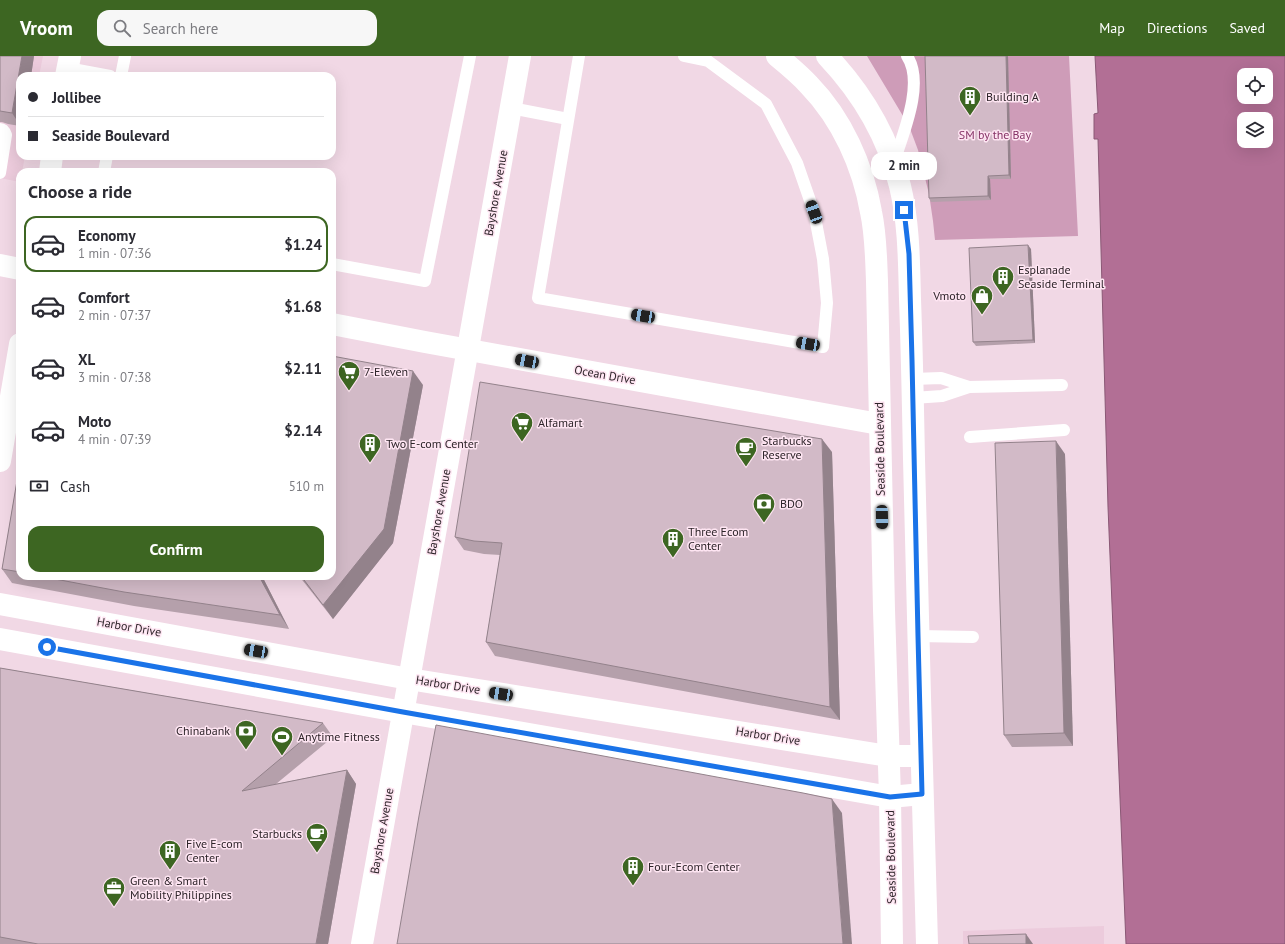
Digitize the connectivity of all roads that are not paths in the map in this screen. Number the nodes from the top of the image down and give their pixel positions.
1 (125, 56) edge
2 (470, 56) edge
3 (520, 56) edge
4 (579, 56) edge
5 (684, 56) edge
6 (778, 56) edge
7 (827, 56) edge
8 (907, 56) edge
9 (68, 67) edge
10 (91, 72) edge
11 (122, 72) edge
12 (511, 108) junction
13 (568, 119) junction
14 (0, 129) edge
15 (2, 153) edge
16 (894, 164) junction
17 (0, 173) edge
18 (0, 265) edge
19 (336, 265) edge
20 (16, 268) edge
21 (336, 325) edge
22 (468, 350) junction
23 (16, 367) edge
24 (1062, 385) dead end
25 (969, 387) junction
26 (913, 389) junction
27 (879, 424) junction
28 (1064, 430) dead end
29 (970, 437) dead end
30 (0, 461) edge
31 (0, 604) edge
32 (918, 636) junction
33 (973, 637) dead end
34 (0, 639) edge
35 (409, 679) junction
36 (403, 712) junction
37 (888, 756) junction
38 (921, 756) junction
39 (922, 794) junction
40 (890, 797) junction
41 (362, 944) edge
42 (892, 944) edge
43 (927, 944) edge

1 - 11 lane
2 - 19 lane
3 - 12 street, Bayshore Avenue
4 - 13 lane
5 - 13 lane
6 - 27 street, Seaside Boulevard
7 - 16 street
8 - 16 lane
9 - 10 lane
12 - 13 lane
12 - 22 street, Bayshore Avenue
14 - 15 lane
15 - 17 lane
16 - 26 street
18 - 20 street
21 - 22 street, Ocean Drive
22 - 27 street, Ocean Drive
22 - 35 street, Bayshore Avenue
23 - 30 street
24 - 25 lane
25 - 26 lane
25 - 26 lane
26 - 32 street
27 - 37 street, Seaside Boulevard
28 - 29 lane
31 - 35 street, Harbor Drive
32 - 33 lane
32 - 38 street
34 - 36 street
35 - 36 street, Bayshore Avenue
35 - 37 street, Harbor Drive
36 - 40 street
36 - 41 street, Bayshore Avenue
37 - 38 street, Harbor Drive
37 - 40 street, Seaside Boulevard
38 - 39 street
39 - 40 street
39 - 43 street
40 - 42 street, Seaside Boulevard

